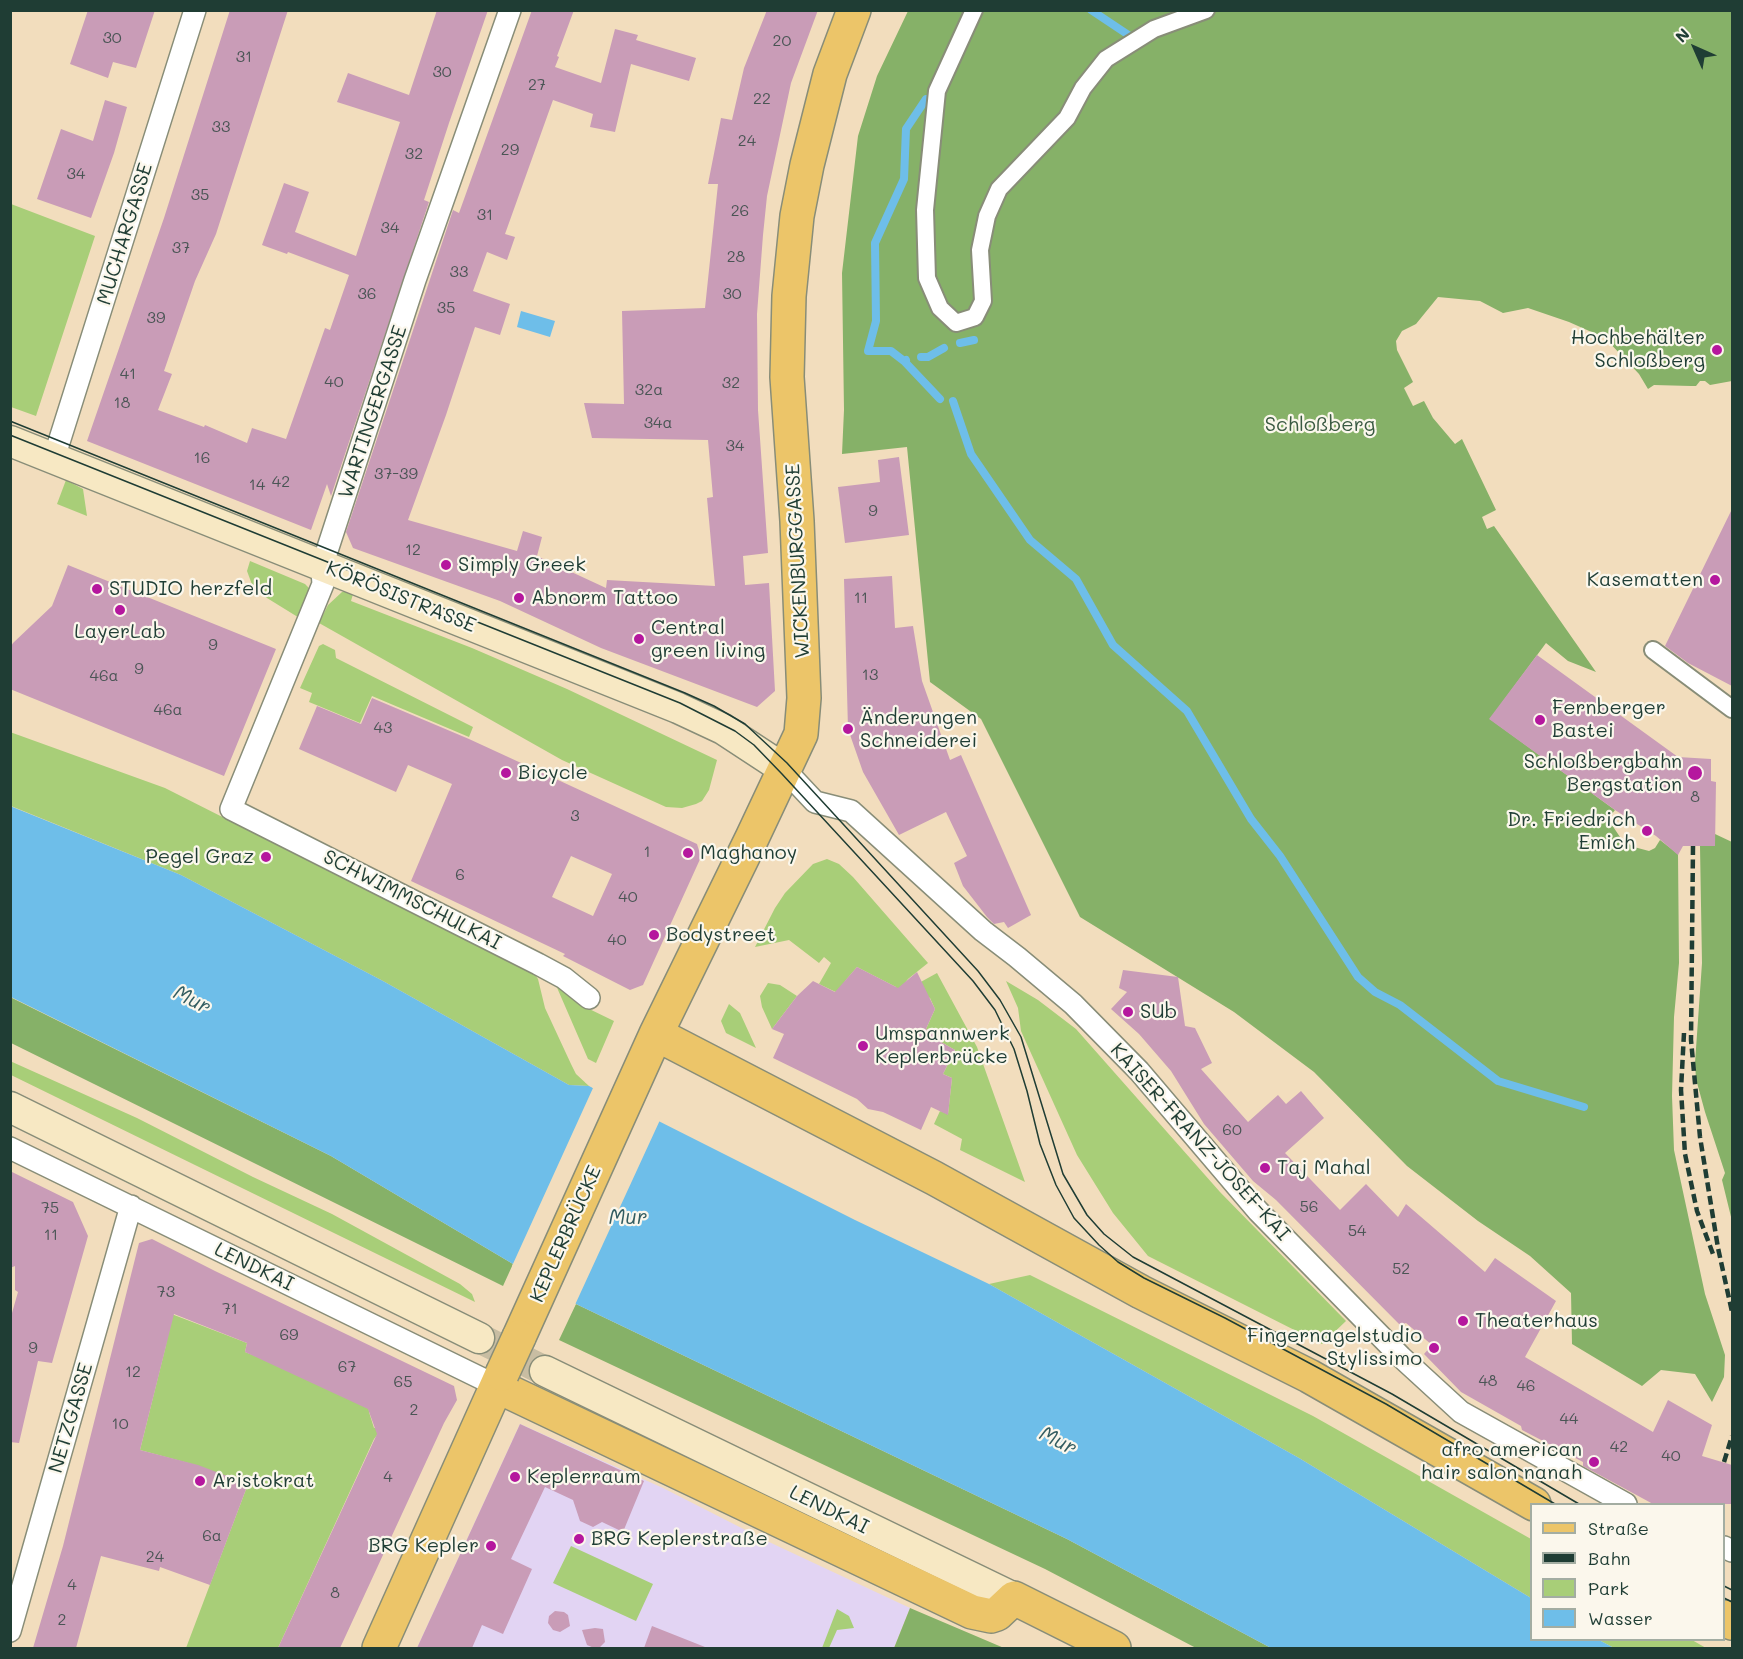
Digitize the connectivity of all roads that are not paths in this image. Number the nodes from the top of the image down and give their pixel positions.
1 (195, 10) edge
2 (510, 10) edge
3 (854, 10) edge
4 (974, 10) edge
5 (1206, 10) edge
6 (10, 441) edge
7 (54, 458) junction
8 (322, 565) junction
9 (1653, 650) dead end
10 (1732, 709) edge
11 (784, 769) junction
12 (231, 809) joint
13 (589, 998) dead end
14 (656, 1034) junction
15 (634, 1082) joint
16 (10, 1107) edge
17 (10, 1148) edge
18 (131, 1206) junction
19 (479, 1338) tunnel mouth
20 (545, 1371) tunnel mouth
21 (499, 1380) junction
22 (1532, 1503) edge
23 (1624, 1503) edge
24 (1014, 1598) junction
25 (10, 1631) edge
26 (379, 1648) edge
27 (1114, 1648) edge

1 - 7 street, MUCHARGASSE
2 - 8 street, WARTINGERGASSE
3 - 11 main road, WICKENBURGGASSE
4 - 5 street
6 - 7 main road, KÖRÖSISTRASSE
7 - 8 main road, KÖRÖSISTRASSE
8 - 11 main road, KÖRÖSISTRASSE
8 - 12 street, WARTINGERGASSE
9 - 10 street
11 - 14 main road, WICKENBURGGASSE
11 - 23 street, KAISER-FRANZ-JOSEF-KAI
12 - 13 street, SCHWIMMSCHULKAI
14 - 15 main road, WICKENBURGGASSE
14 - 22 main road
15 - 21 main road, KEPLERBRÜCKE, bridge
16 - 19 main road, LENDKAI
17 - 18 street, LENDKAI
18 - 21 street, LENDKAI
18 - 25 street, NETZGASSE
20 - 24 main road, LENDKAI
21 - 24 main road
21 - 26 main road, KEPLERBRÜCKE
24 - 27 main road, LENDKAI

